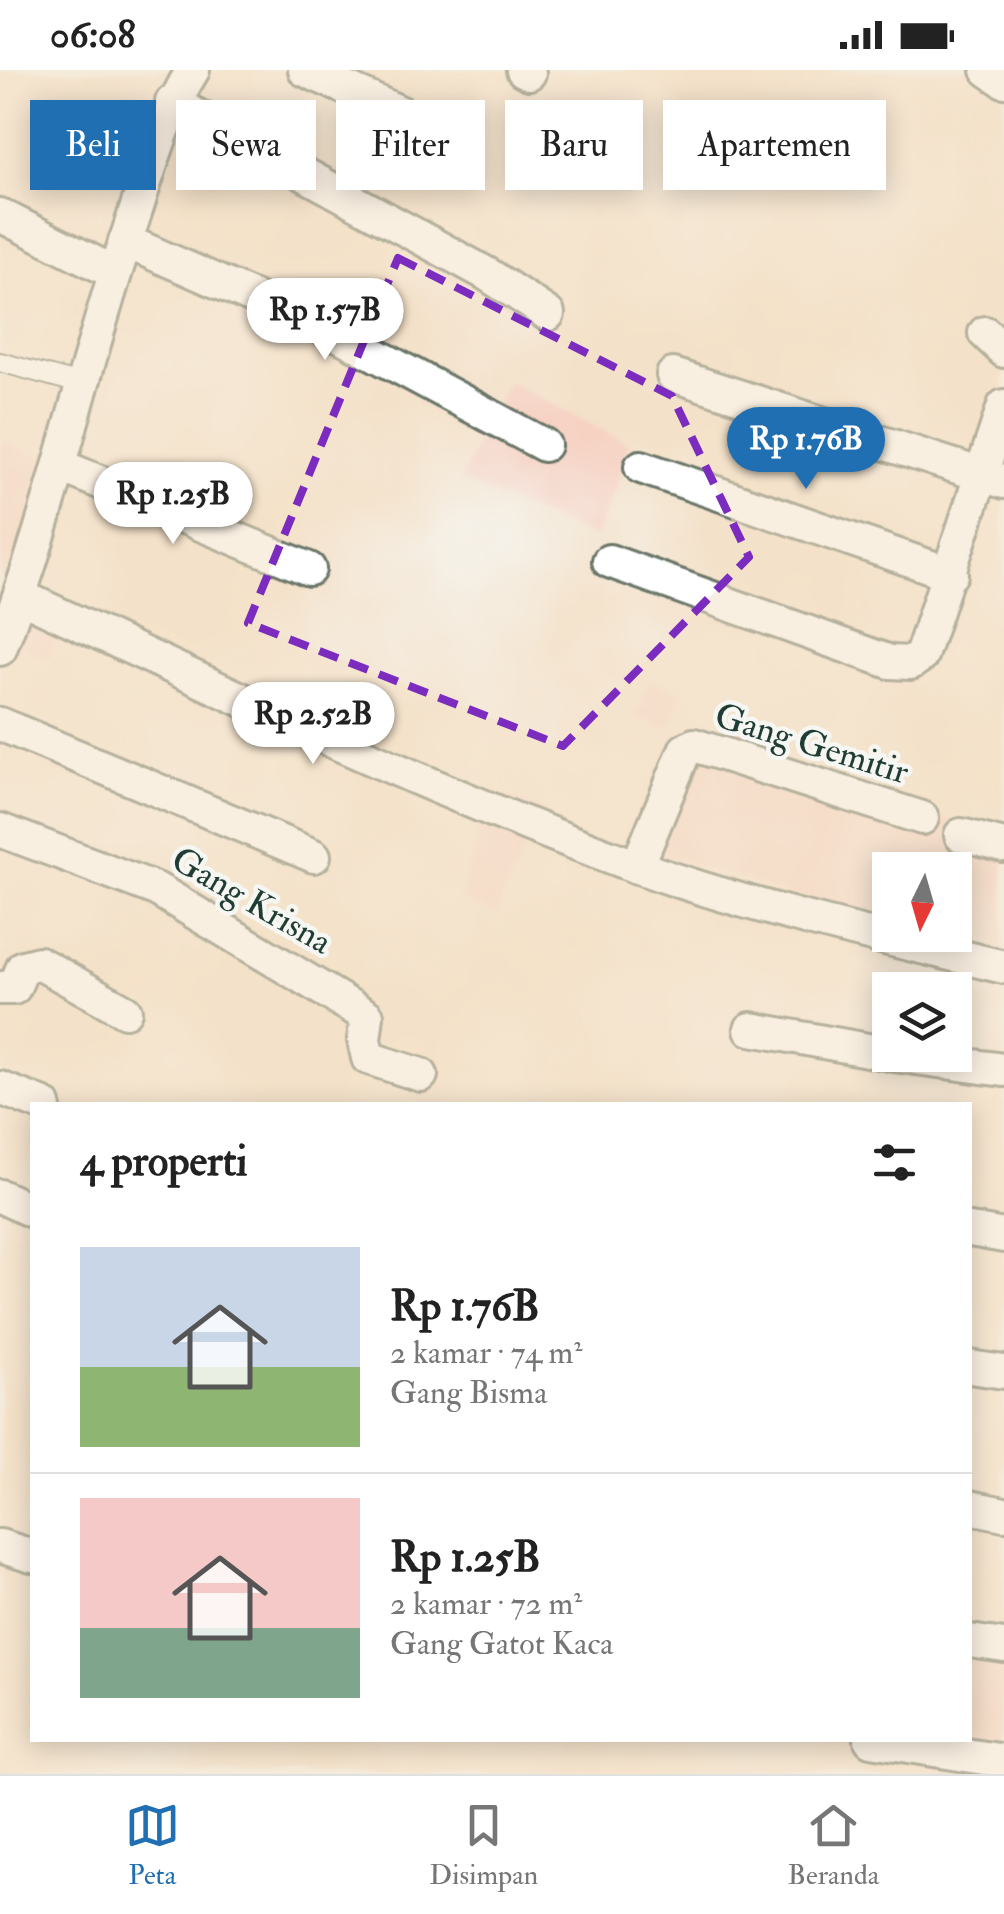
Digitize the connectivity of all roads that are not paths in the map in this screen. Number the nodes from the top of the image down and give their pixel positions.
1 (193, 70) edge
2 (306, 70) edge
3 (988, 70) edge
4 (1004, 80) edge
5 (373, 100) edge
6 (172, 102) junction
7 (0, 215) edge
8 (119, 256) junction
9 (548, 314) dead end
10 (0, 362) edge
11 (673, 375) dead end
12 (80, 384) junction
13 (1004, 406) edge
14 (544, 445) dead end
15 (61, 466) junction
16 (641, 467) dead end
17 (993, 478) edge
18 (608, 561) dead end
19 (310, 570) dead end
20 (951, 574) junction
21 (15, 581) edge
22 (0, 648) edge
23 (0, 724) edge
24 (922, 818) dead end
25 (0, 830) edge
26 (960, 835) dead end
27 (1004, 846) edge
28 (314, 856) dead end
29 (637, 867) junction
30 (1004, 967) edge
31 (0, 988) edge
32 (125, 1011) dead end
33 (751, 1029) dead end
34 (872, 1051) edge
35 (972, 1066) edge
36 (1004, 1070) edge
37 (421, 1075) dead end
38 (0, 1088) edge
39 (36, 1102) edge
40 (0, 1196) edge
41 (30, 1210) edge
42 (972, 1230) edge
43 (1004, 1236) edge
44 (972, 1367) edge
45 (1004, 1372) edge
46 (972, 1507) edge
47 (1004, 1514) edge
48 (0, 1546) edge
49 (30, 1555) edge
50 (972, 1641) edge
51 (1004, 1646) edge
52 (883, 1742) edge
53 (1004, 1761) edge

1 - 6 street
2 - 5 street
3 - 4 street
6 - 8 street
6 - 9 street
7 - 8 street
8 - 12 street
8 - 14 street
10 - 12 lane
11 - 17 street
12 - 15 street
13 - 17 street
15 - 19 street
15 - 21 street
16 - 20 street
17 - 20 street
18 - 20 street
21 - 22 street
21 - 29 street
23 - 28 street
24 - 29 street, Gang Gemitir
25 - 37 street, Gang Krisna
26 - 27 street
29 - 30 street
31 - 32 street
33 - 34 street
35 - 36 street
38 - 39 street
40 - 41 street
42 - 43 street
44 - 45 street
46 - 47 street
48 - 49 street
50 - 51 street
52 - 53 street

